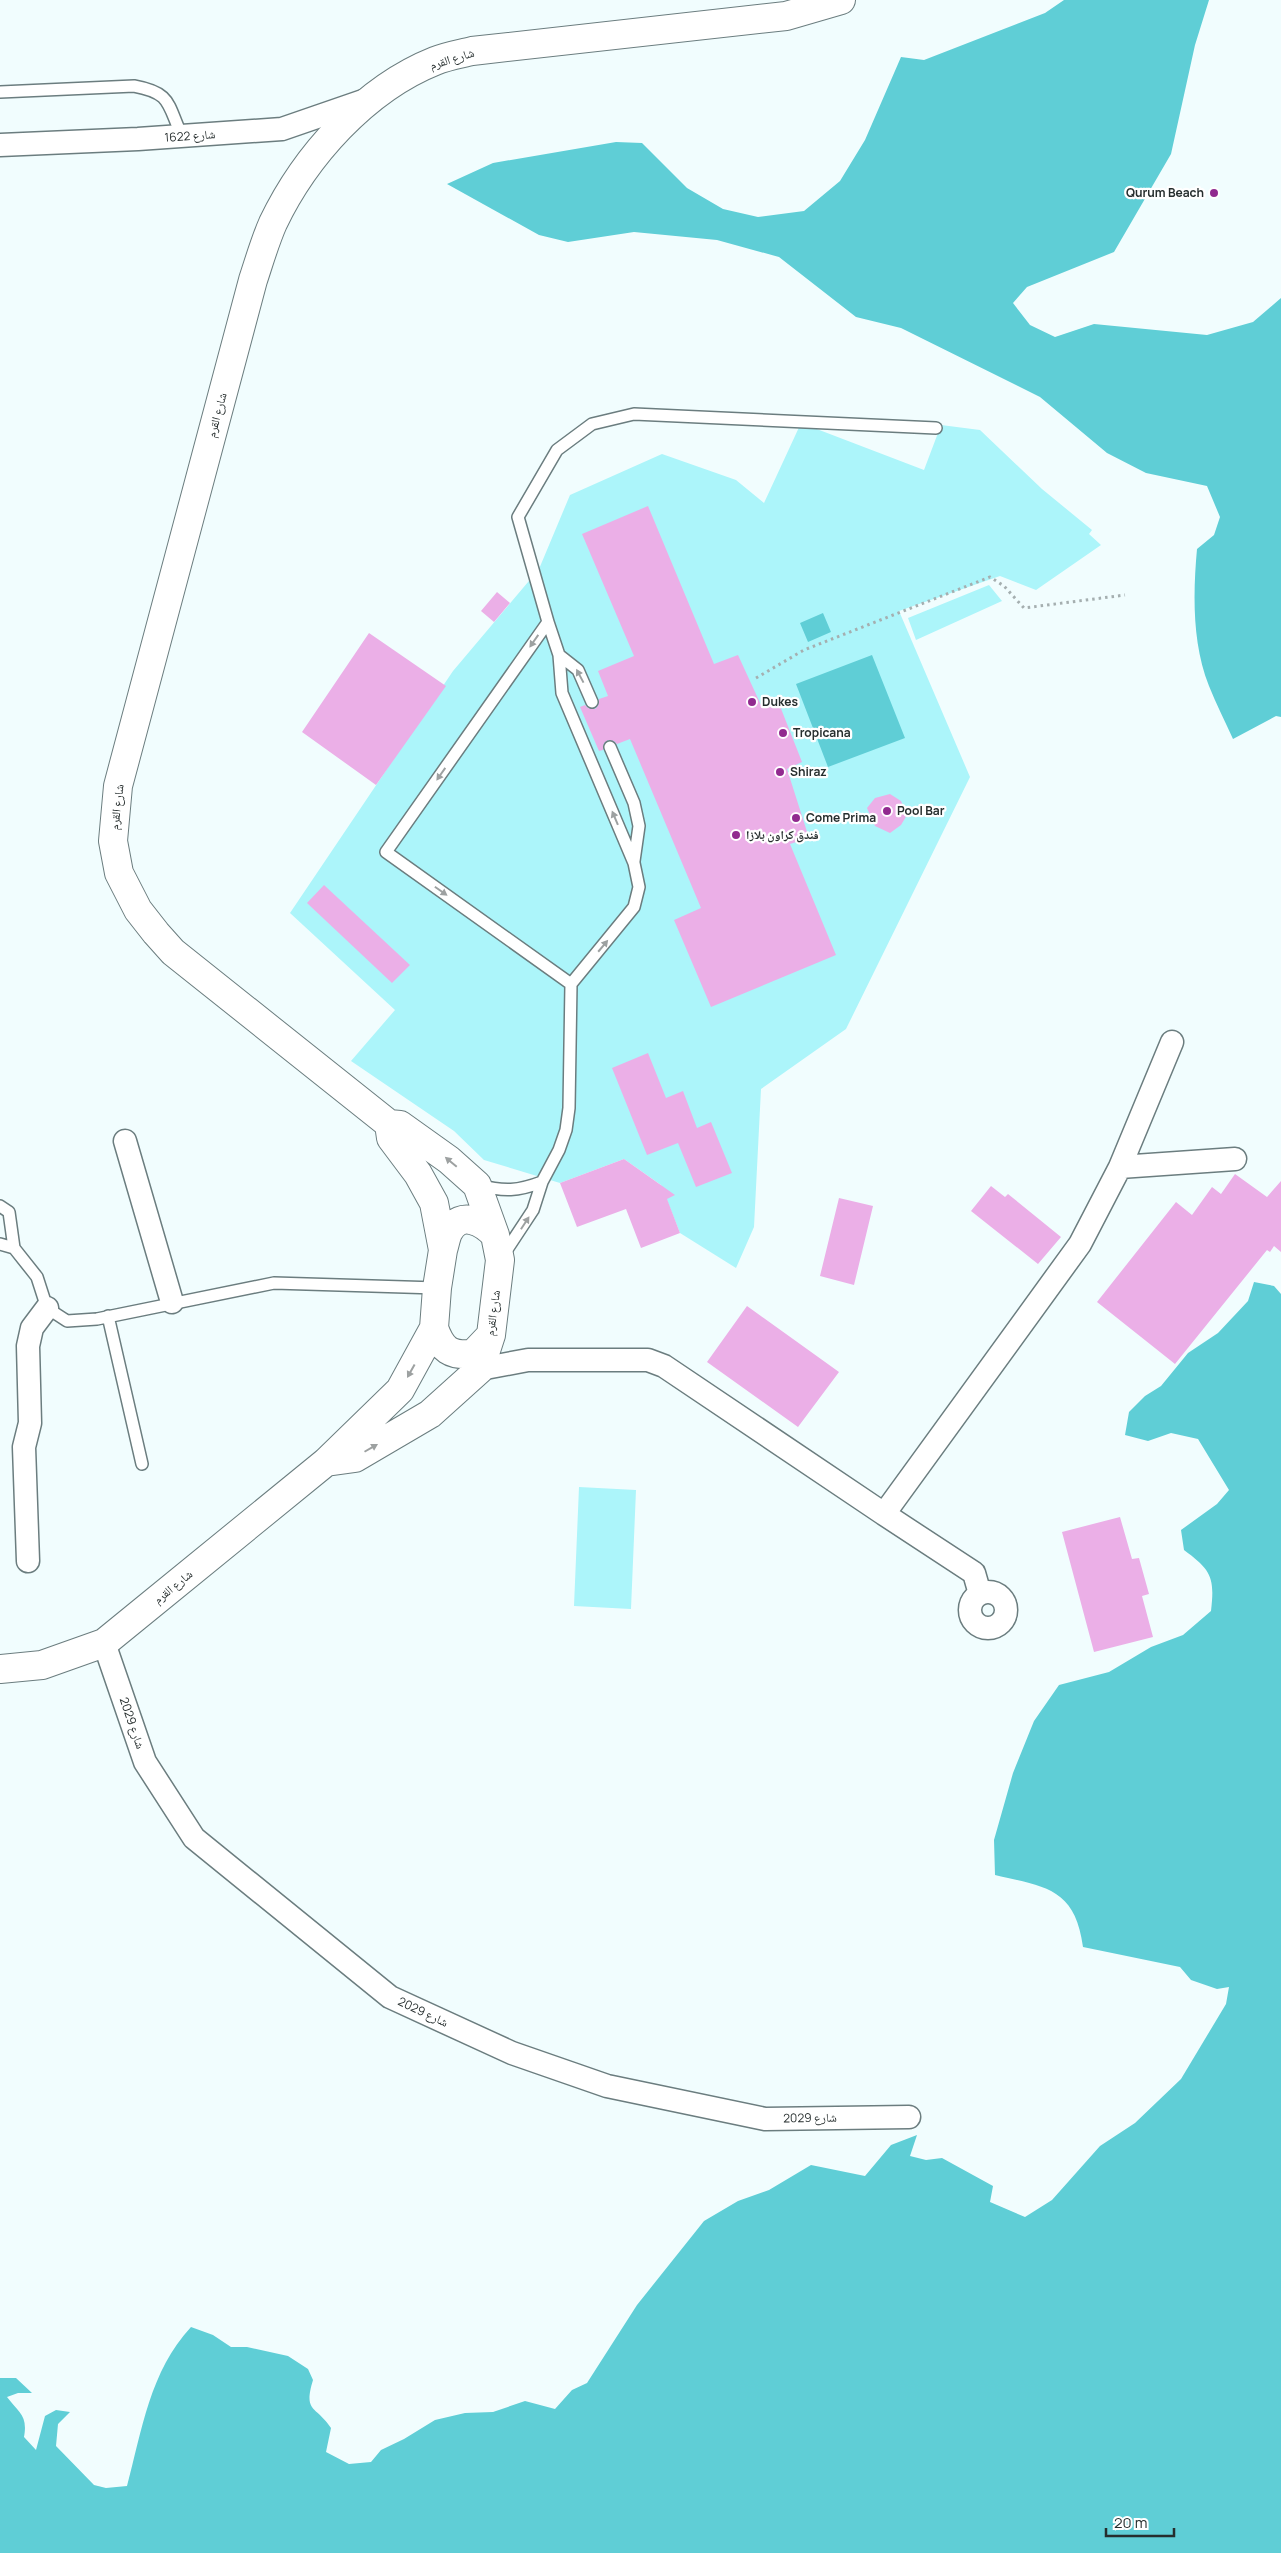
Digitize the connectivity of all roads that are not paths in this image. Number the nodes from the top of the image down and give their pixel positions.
1 (841, 0) edge
2 (0, 92) edge
3 (374, 98) junction
4 (182, 136) junction
5 (0, 145) edge
6 (936, 428) dead end
7 (548, 622) junction
8 (559, 655) junction
9 (592, 702) dead end
10 (610, 747) dead end
11 (634, 863) junction
12 (571, 984) junction
13 (1172, 1042) dead end
14 (389, 1124) junction
15 (125, 1141) dead end
16 (1235, 1159) dead end
17 (1120, 1167) junction
18 (542, 1182) junction
19 (477, 1185) junction
20 (0, 1206) edge
21 (0, 1244) edge
22 (14, 1248) junction
23 (498, 1248) junction
24 (443, 1250) junction
25 (437, 1288) junction
26 (172, 1302) junction
27 (47, 1308) junction
28 (108, 1316) junction
29 (434, 1328) junction
30 (491, 1335) junction
31 (480, 1368) junction
32 (326, 1462) junction
33 (142, 1464) dead end
34 (884, 1514) junction
35 (28, 1561) dead end
36 (980, 1594) dead end
37 (104, 1643) junction
38 (0, 1669) edge
39 (909, 2117) dead end

1 - 3 street, شارع القرم
2 - 4 lane
3 - 4 street, 1622 شارع
3 - 14 street, شارع القرم
4 - 5 street, 1622 شارع
6 - 7 lane
7 - 8 lane
7 -> 12 lane
9 -> 8 lane
11 -> 8 lane
10 - 11 lane
12 -> 11 lane
12 - 18 lane
13 - 17 street
19 -> 14 street, شارع القرم
14 - 24 street, شارع القرم
15 - 26 street
16 - 17 street
17 - 34 street
18 - 19 lane
23 -> 18 lane
19 - 23 street, شارع القرم
20 - 22 lane
21 - 22 lane
22 - 27 lane
23 - 24 street
23 - 30 street, شارع القرم
24 - 25 street, شارع القرم
25 - 26 lane
25 - 29 street, شارع القرم
26 - 28 lane
27 - 28 lane
27 - 35 street
28 - 33 lane
29 - 30 street
29 -> 32 street, شارع القرم
30 - 31 street, شارع القرم
32 -> 31 street, شارع القرم
31 - 34 street
32 - 37 street, شارع القرم
34 - 36 street
37 - 38 street, شارع القرم
37 - 39 street, 2029 شارع

